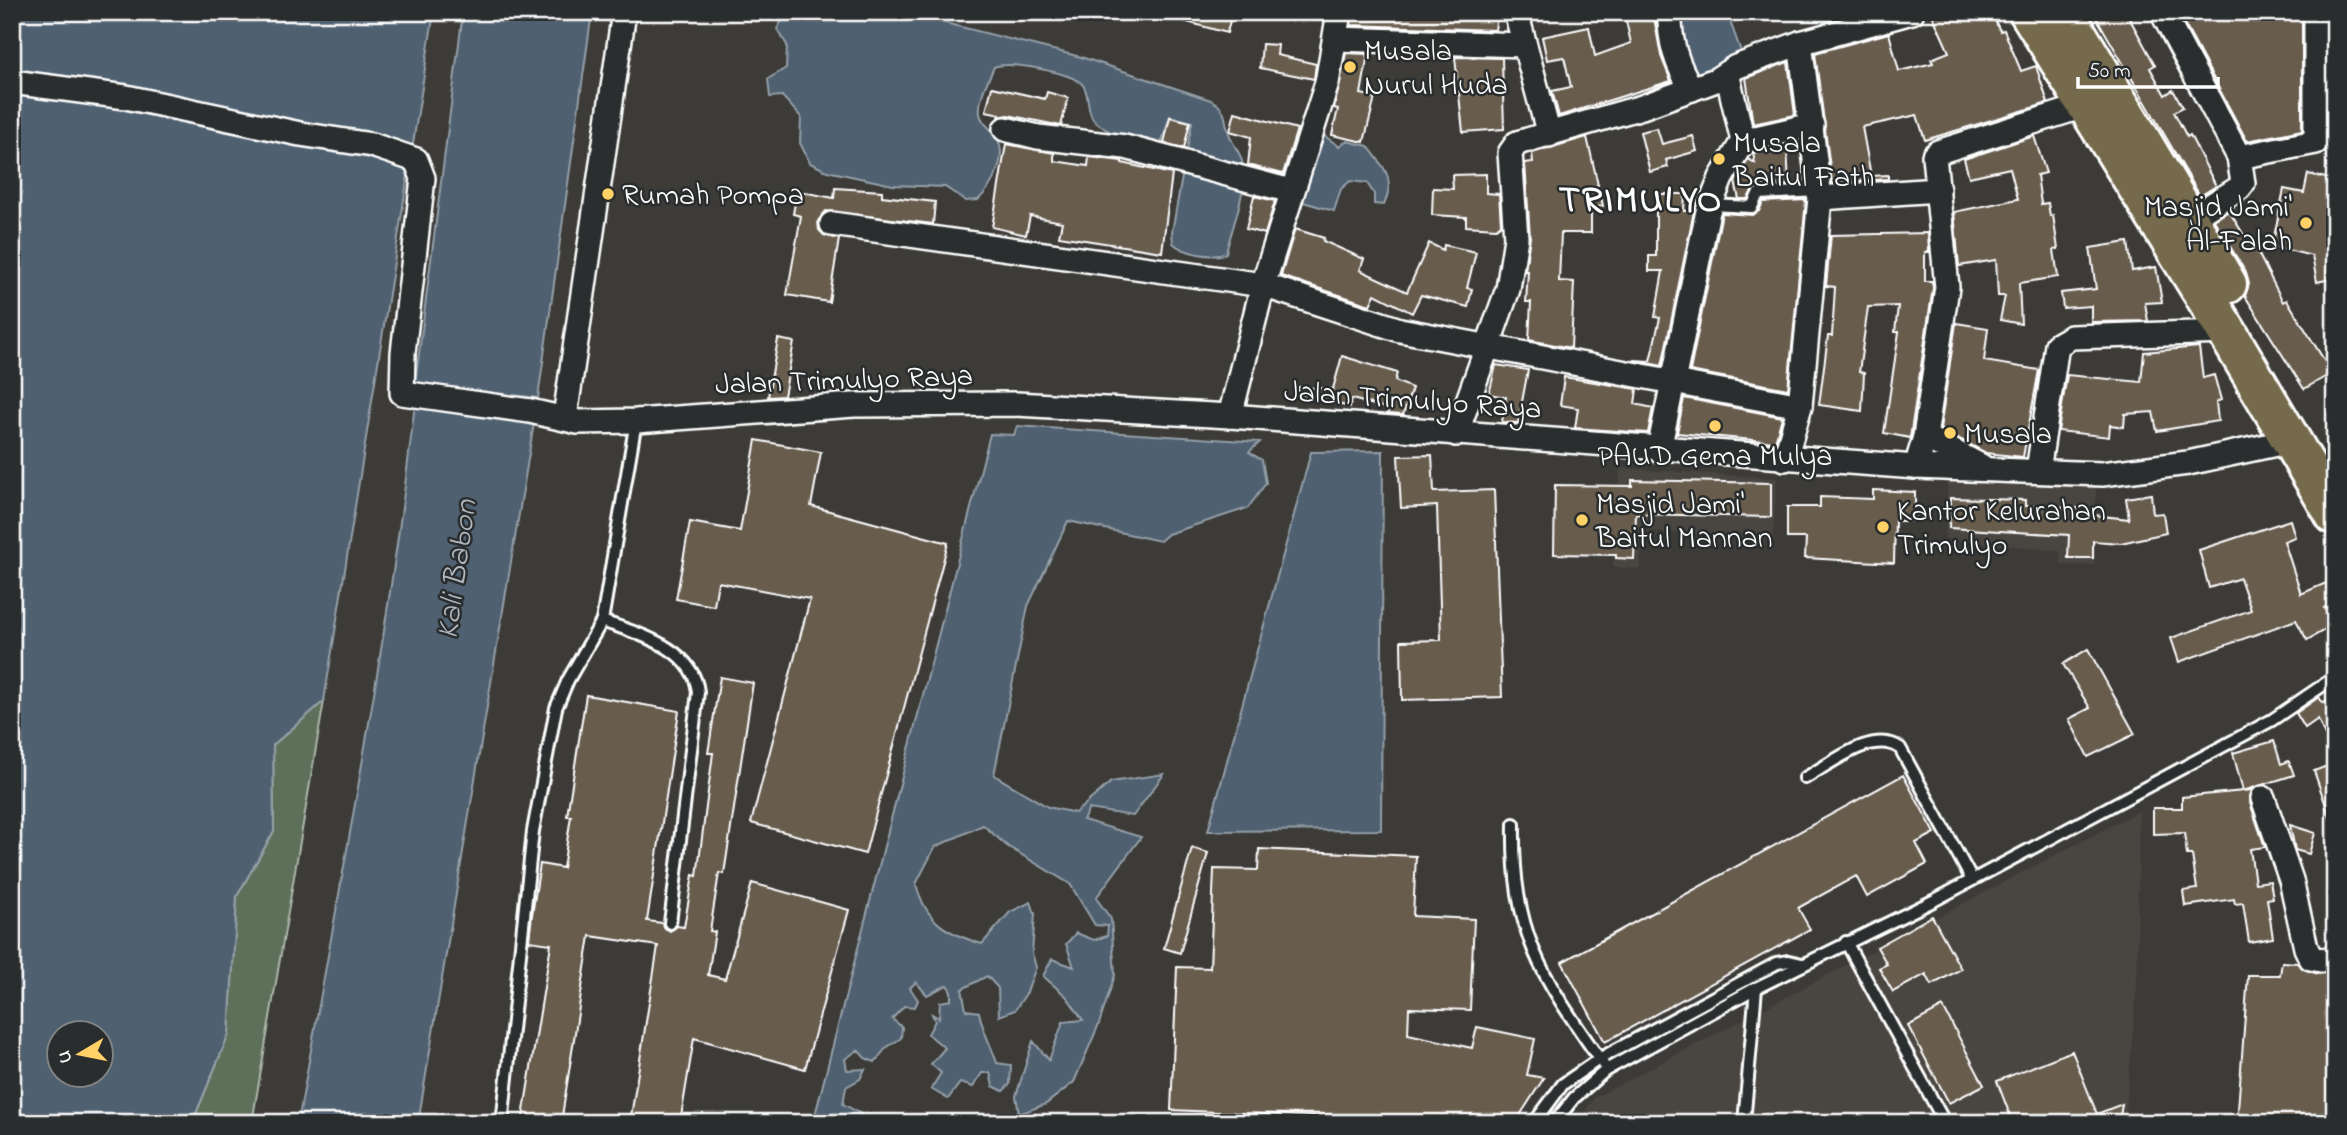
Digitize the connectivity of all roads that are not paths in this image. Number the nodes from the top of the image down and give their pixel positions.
1 (624, 12) edge
2 (1339, 12) edge
3 (1516, 12) edge
4 (1670, 12) edge
5 (1912, 12) edge
6 (2029, 12) edge
7 (2064, 12) edge
8 (2162, 12) edge
9 (2316, 12) edge
10 (1336, 39) junction
11 (1800, 43) junction
12 (1524, 45) junction
13 (1727, 73) junction
14 (12, 82) edge
15 (1692, 89) junction
16 (2084, 106) junction
17 (1812, 125) junction
18 (1005, 129) dead end
19 (1549, 135) junction
20 (1742, 141) junction
21 (2239, 158) junction
22 (1938, 190) junction
23 (1292, 191) junction
24 (1820, 195) junction
25 (1710, 205) junction
26 (2188, 220) junction
27 (832, 224) dead end
28 (1263, 285) junction
29 (2227, 332) junction
30 (1487, 348) junction
31 (1673, 382) junction
32 (1800, 406) junction
33 (1230, 416) junction
34 (565, 417) junction
35 (636, 421) junction
36 (1456, 434) junction
37 (1925, 437) junction
38 (2290, 441) junction
39 (1659, 450) junction
40 (1785, 458) junction
41 (2335, 463) edge
42 (1916, 467) junction
43 (1987, 470) junction
44 (2038, 471) junction
45 (2335, 515) edge
46 (602, 621) junction
47 (2334, 679) edge
48 (1805, 778) dead end
49 (2263, 798) dead end
50 (1514, 824) dead end
51 (1972, 880) junction
52 (670, 923) dead end
53 (1846, 942) junction
54 (2335, 958) edge
55 (1802, 964) junction
56 (1756, 988) junction
57 (1599, 1059) junction
58 (1606, 1070) junction
59 (503, 1115) dead end
60 (1534, 1123) edge
61 (1554, 1123) edge
62 (1744, 1123) edge
63 (1945, 1123) edge

1 - 34 street
2 - 10 street
3 - 12 street
4 - 15 street
5 - 11 street
6 - 16 highway
7 - 26 highway
8 - 21 street
9 - 21 street
10 - 12 street
10 - 23 street
11 - 13 street
11 - 17 street
12 - 19 street
13 - 15 street
13 - 20 street
14 - 34 street, Jalan Trimulyo Raya
15 - 19 street
16 - 22 street
16 - 29 highway
17 - 20 street
17 - 24 street
18 - 23 street
19 - 30 street
20 - 25 street
21 - 26 street
22 - 24 street
22 - 37 street
23 - 28 street
24 - 25 lane
24 - 32 street
25 - 31 street
26 - 41 highway
27 - 28 street
28 - 30 street
28 - 33 street
29 - 38 highway
29 - 44 street
30 - 31 street
30 - 36 street
31 - 32 street
31 - 39 street
32 - 40 street
33 - 35 street, Jalan Trimulyo Raya
33 - 36 street, Jalan Trimulyo Raya
34 - 35 street, Jalan Trimulyo Raya
35 - 46 lane
36 - 39 street, Jalan Trimulyo Raya
37 - 42 street
37 - 43 street
38 - 44 street, Jalan Trimulyo Raya
38 - 45 highway
39 - 40 street, Jalan Trimulyo Raya
40 - 42 street, Jalan Trimulyo Raya
42 - 43 street, Jalan Trimulyo Raya
43 - 44 street, Jalan Trimulyo Raya
46 - 52 lane
46 - 59 lane
47 - 51 lane
48 - 51 lane
49 - 54 street
50 - 57 lane
51 - 53 lane
53 - 55 lane
53 - 63 lane
55 - 56 lane
55 - 57 lane
56 - 58 lane
56 - 62 lane
57 - 58 lane
57 - 60 lane
58 - 61 lane

